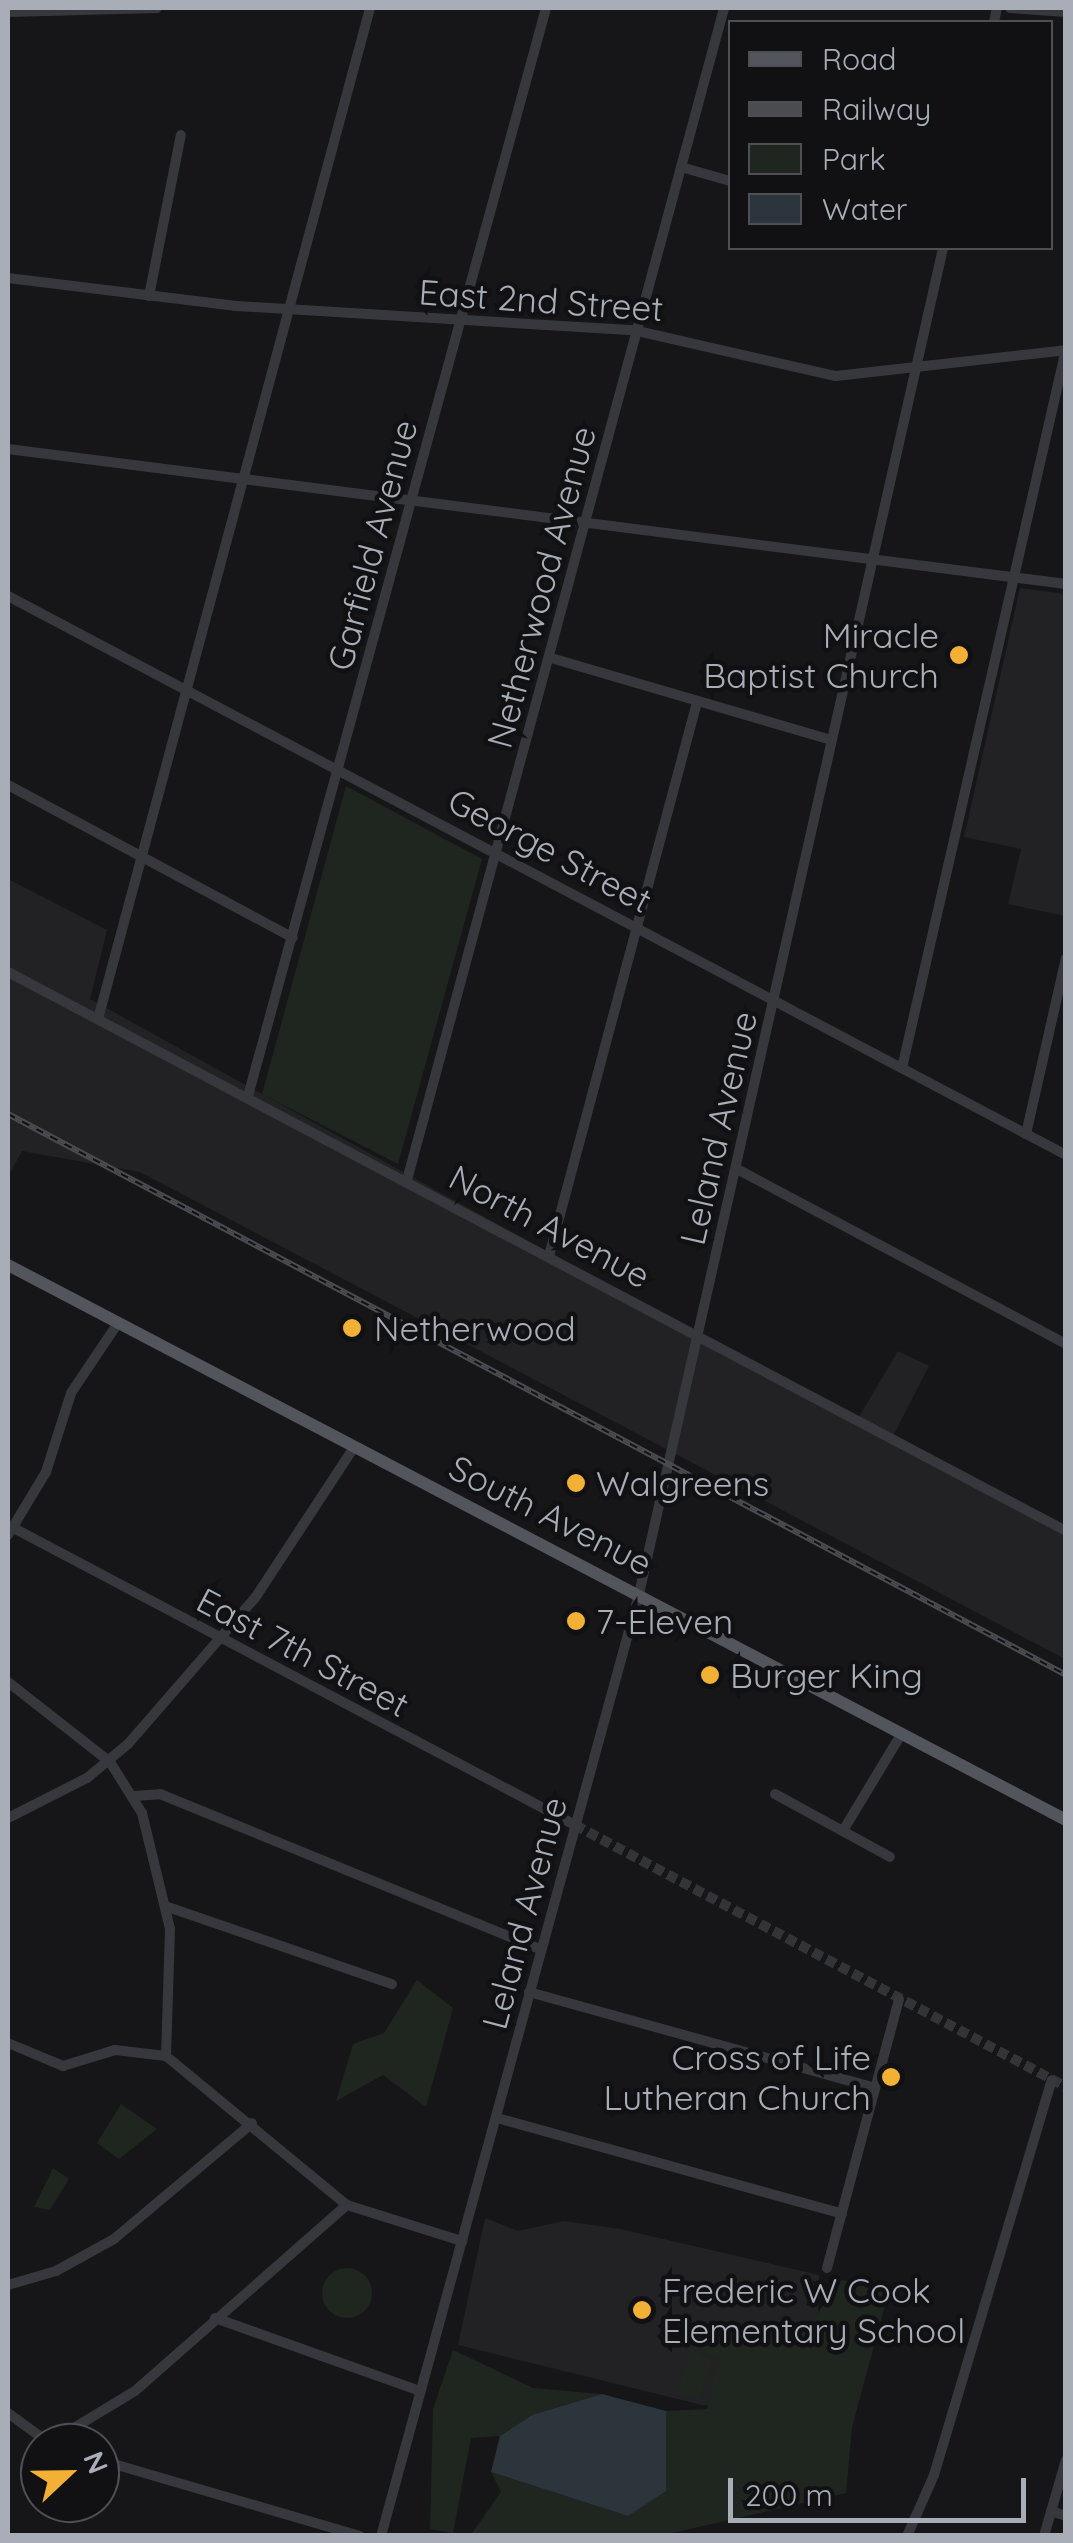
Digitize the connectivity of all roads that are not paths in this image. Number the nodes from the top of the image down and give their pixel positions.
1 (157, 8) edge
2 (370, 8) edge
3 (546, 8) edge
4 (724, 8) edge
5 (1010, 8) edge
6 (8, 12) edge
7 (1066, 12) edge
8 (181, 135) dead end
9 (681, 167) junction
10 (728, 180) edge
11 (943, 250) edge
12 (8, 278) edge
13 (149, 296) junction
14 (288, 310) junction
15 (462, 320) junction
16 (640, 331) junction
17 (1066, 350) edge
18 (915, 373) junction
19 (8, 448) edge
20 (243, 478) junction
21 (411, 500) junction
22 (588, 520) junction
23 (873, 558) junction
24 (1012, 577) junction
25 (1066, 584) edge
26 (8, 596) edge
27 (551, 658) junction
28 (186, 689) junction
29 (698, 702) junction
30 (831, 740) junction
31 (340, 771) junction
32 (8, 785) edge
33 (496, 852) junction
34 (141, 856) junction
35 (637, 928) junction
36 (293, 938) junction
37 (1066, 958) edge
38 (8, 972) edge
39 (775, 1001) junction
40 (98, 1019) junction
41 (902, 1068) junction
42 (248, 1096) junction
43 (1026, 1134) junction
44 (1066, 1155) edge
45 (737, 1169) junction
46 (407, 1180) junction
47 (549, 1256) junction
48 (8, 1265) edge
49 (118, 1324) junction
50 (698, 1337) junction
51 (1066, 1344) edge
52 (354, 1448) junction
53 (9, 1529) edge
54 (1066, 1531) edge
55 (640, 1594) junction
56 (220, 1640) junction
57 (8, 1682) edge
58 (902, 1733) junction
59 (110, 1762) junction
60 (775, 1794) dead end
61 (134, 1796) junction
62 (8, 1818) edge
63 (1066, 1820) edge
64 (576, 1825) junction
65 (844, 1829) junction
66 (890, 1857) dead end
67 (165, 1906) junction
68 (538, 1950) junction
69 (392, 1984) dead end
70 (529, 1992) junction
71 (899, 1999) dead end
72 (8, 2043) edge
73 (166, 2056) junction
74 (1052, 2080) dead end
75 (875, 2088) junction
76 (497, 2118) junction
77 (252, 2123) junction
78 (347, 2205) junction
79 (842, 2214) junction
80 (462, 2241) junction
81 (828, 2268) dead end
82 (8, 2285) edge
83 (215, 2318) junction
84 (420, 2392) junction
85 (82, 2423) edge
86 (1066, 2460) edge
87 (120, 2466) edge
88 (1051, 2511) junction
89 (1066, 2516) edge
90 (360, 2536) edge
91 (381, 2536) edge
92 (907, 2536) edge
93 (1044, 2536) edge

1 - 6 street
2 - 14 street
3 - 15 street, Garfield Avenue
4 - 9 street, Netherwood Avenue
5 - 7 street
8 - 13 street
9 - 10 street
9 - 16 street, Netherwood Avenue
11 - 18 street, Leland Avenue
12 - 13 street, East 2nd Street
13 - 14 street, East 2nd Street
14 - 15 street, East 2nd Street
14 - 20 street
15 - 16 street, East 2nd Street
15 - 21 street, Garfield Avenue
16 - 18 street, East 2nd Street
16 - 22 street, Netherwood Avenue
17 - 18 street, East 2nd Street
17 - 24 street
18 - 23 street, Leland Avenue
19 - 20 street
20 - 21 street
20 - 28 street
21 - 22 street
21 - 31 street, Garfield Avenue
22 - 23 street
22 - 27 street, Netherwood Avenue
23 - 24 street
23 - 30 street, Leland Avenue
24 - 25 street
24 - 41 street
26 - 28 street, George Street
27 - 29 street
27 - 33 street, Netherwood Avenue
28 - 31 street, George Street
28 - 34 street
29 - 30 street
29 - 35 street
30 - 39 street, Leland Avenue
31 - 33 street, George Street
31 - 36 street, Garfield Avenue
32 - 34 street
33 - 35 street, George Street
33 - 46 street, Netherwood Avenue
34 - 36 street
34 - 40 street
35 - 39 street, George Street
35 - 47 street
36 - 42 street, Garfield Avenue
37 - 43 street
38 - 40 street, North Avenue
39 - 41 street, George Street
39 - 45 street, Leland Avenue
40 - 42 street, North Avenue
41 - 43 street, George Street
42 - 46 street, North Avenue
43 - 44 street, George Street
45 - 50 street, Leland Avenue
45 - 51 street
46 - 47 street, North Avenue
47 - 50 street, North Avenue
48 - 49 main road, South Avenue
49 - 52 main road, South Avenue
49 - 53 street
50 - 54 street, North Avenue
50 - 55 street, Leland Avenue
52 - 55 main road, South Avenue
52 - 56 street
53 - 56 street, East 7th Street
55 - 58 main road, South Avenue
55 - 64 street, Leland Avenue
56 - 59 street
56 - 64 street, East 7th Street
57 - 59 street
58 - 63 main road, South Avenue
58 - 65 street
59 - 61 street
59 - 62 street
60 - 65 street
61 - 67 street
61 - 68 street
64 - 68 street, Leland Avenue
65 - 66 street
67 - 69 street
67 - 73 street
68 - 70 street, Leland Avenue
70 - 75 street
70 - 76 street, Leland Avenue
71 - 75 street
72 - 73 street
73 - 77 street
74 - 92 street
75 - 79 street
76 - 79 street
76 - 80 street, Leland Avenue
77 - 78 street
77 - 82 street
78 - 80 street
78 - 83 street
79 - 81 street
80 - 84 street, Leland Avenue
83 - 84 street
83 - 85 street
84 - 91 street, Leland Avenue
86 - 88 street
87 - 90 street
88 - 89 street
88 - 93 street

